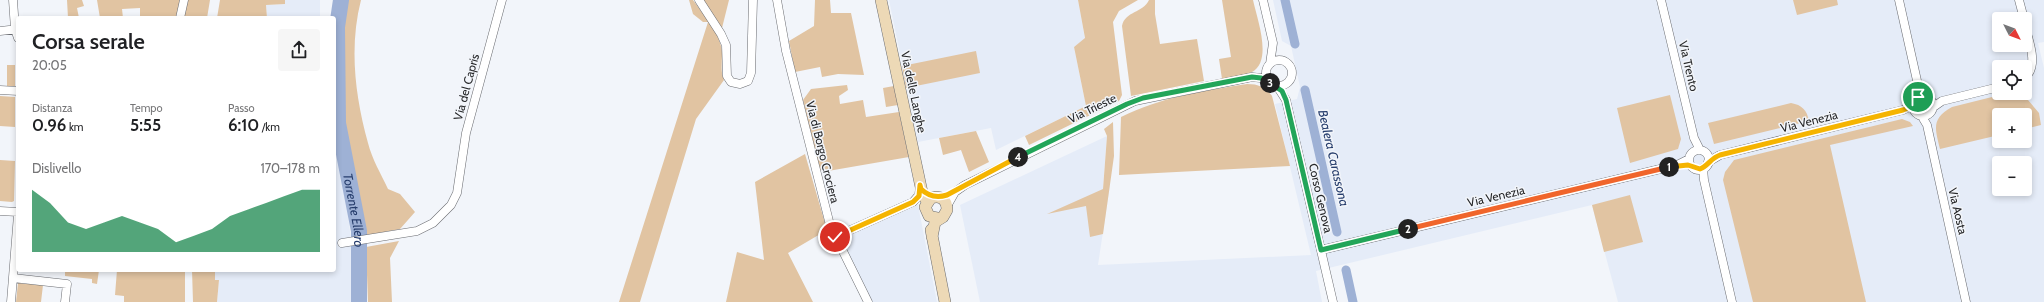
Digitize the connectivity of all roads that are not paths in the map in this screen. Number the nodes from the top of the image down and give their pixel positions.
1 (13, 0) edge
2 (184, 0) edge
3 (502, 0) edge
4 (699, 0) edge
5 (754, 0) edge
6 (777, 0) edge
7 (881, 0) edge
8 (1263, 0) edge
9 (1661, 0) edge
10 (1899, 0) edge
11 (2019, 0) edge
12 (2022, 12) edge
13 (180, 16) edge
14 (16, 22) edge
15 (16, 29) edge
16 (0, 30) edge
17 (1273, 43) junction
18 (2031, 52) edge
19 (1285, 61) junction
20 (1269, 65) junction
21 (2032, 69) edge
22 (1252, 77) junction
23 (1288, 83) junction
24 (1273, 84) junction
25 (1992, 89) edge
26 (0, 90) edge
27 (16, 91) edge
28 (1286, 100) junction
29 (1923, 106) junction
30 (1698, 160) junction
31 (921, 187) junction
32 (955, 192) junction
33 (934, 198) junction
34 (947, 206) junction
35 (0, 211) edge
36 (16, 212) edge
37 (934, 217) junction
38 (835, 237) junction
39 (16, 241) edge
40 (342, 243) dead end
41 (1321, 250) junction
42 (13, 278) junction
43 (11, 302) edge
44 (65, 302) edge
45 (868, 302) edge
46 (945, 302) edge
47 (1333, 302) edge
48 (1732, 302) edge
49 (1966, 302) edge

1 - 14 street
2 - 13 street
3 - 40 street, Via del Capris
4 - 5 street
6 - 38 street, Via di Borgo Crociera
7 - 31 main road, Via delle Langhe
8 - 17 street, Corso Genova
9 - 30 street, Via Trento
10 - 29 street, Via Aosta
11 - 12 street
15 - 16 street
17 - 19 street, Corso Genova
17 - 20 street, Corso Genova
18 - 21 street
19 - 20 street
19 - 23 street, Corso Genova
20 - 22 street, Via Trieste
20 - 24 street, Corso Genova
22 - 24 street, Via Trieste
22 - 32 street, Via Trieste
23 - 24 street
23 - 28 street, Corso Genova
24 - 28 street, Corso Genova
25 - 29 street, Via Venezia
26 - 27 street
28 - 41 street, Corso Genova
29 - 30 street, Via Venezia
29 - 49 street, Via Aosta
30 - 41 street, Via Venezia
30 - 48 street, Via Trento
31 - 33 main road, Via delle Langhe
31 - 38 street
32 - 33 street, Via Trieste
32 - 34 street
33 - 34 main road, Via delle Langhe
33 - 37 main road, Via delle Langhe
34 - 37 main road
35 - 36 street
37 - 46 main road, Via delle Langhe
38 - 45 street, Via di Borgo Crociera
39 - 42 street
41 - 47 street, Corso Genova
42 - 43 street
42 - 44 street

